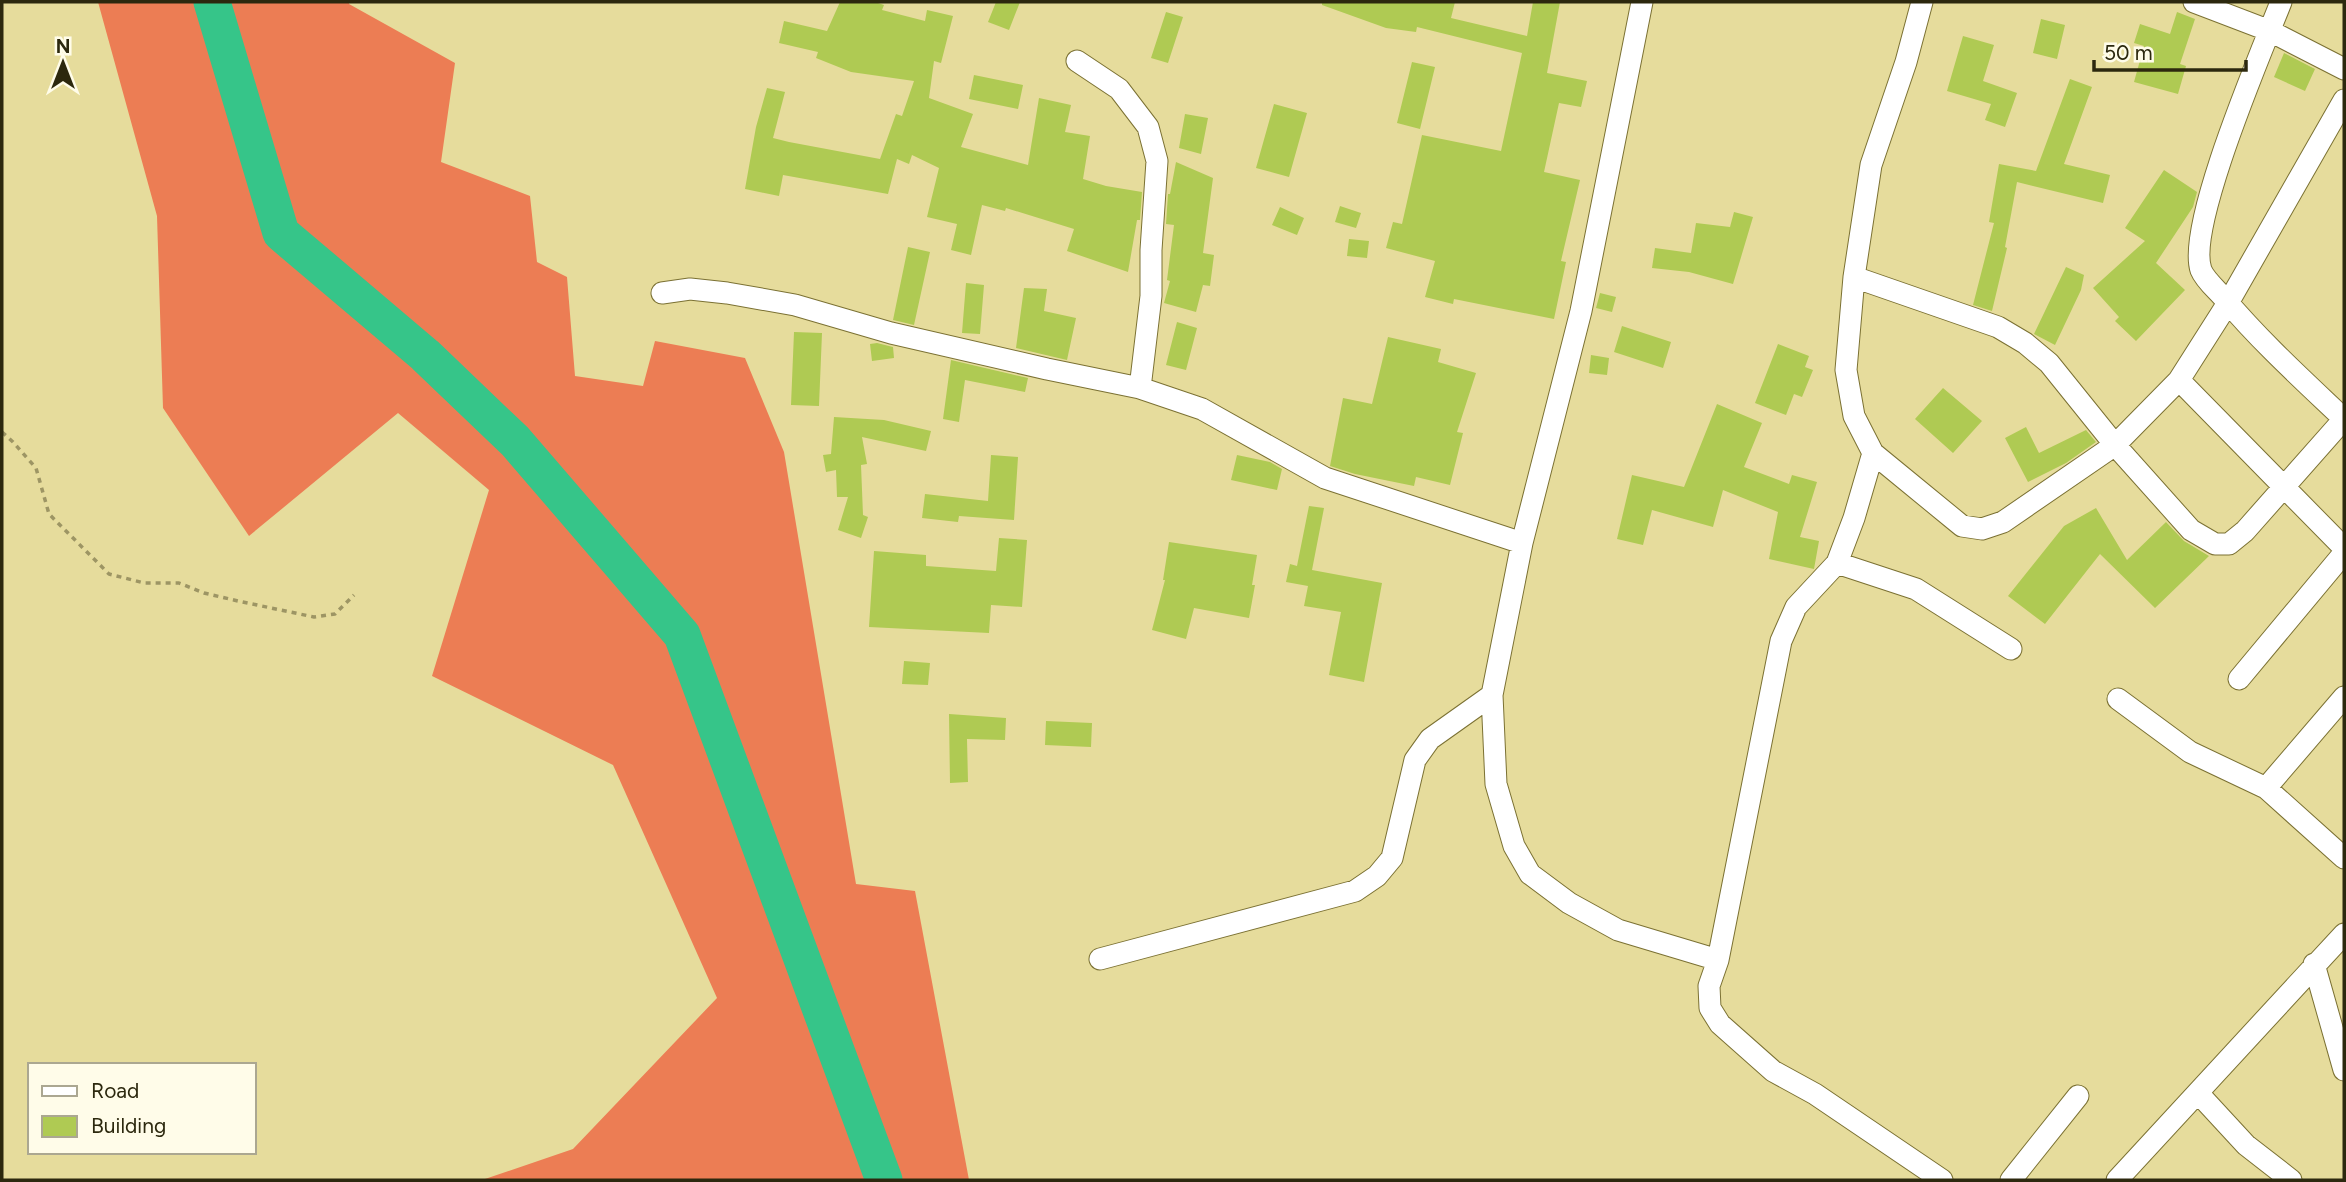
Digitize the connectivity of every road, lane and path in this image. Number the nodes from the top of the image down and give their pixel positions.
1 (1642, 2) edge
2 (1922, 2) edge
3 (2194, 2) edge
4 (2281, 2) edge
5 (2270, 31) junction
6 (1077, 61) dead end
7 (2344, 69) edge
8 (2344, 100) edge
9 (1854, 277) junction
10 (662, 293) dead end
11 (2228, 303) junction
12 (2179, 380) junction
13 (1139, 388) junction
14 (2344, 419) edge
15 (2, 432) edge
16 (2115, 445) junction
17 (1872, 453) junction
18 (2283, 485) junction
19 (1522, 543) junction
20 (2344, 548) edge
21 (2344, 554) edge
22 (1837, 562) junction
23 (354, 595) dead end
24 (2011, 649) dead end
25 (2239, 679) dead end
26 (1492, 695) junction
27 (2344, 697) edge
28 (2118, 699) dead end
29 (2266, 788) junction
30 (2344, 858) edge
31 (2344, 934) edge
32 (1100, 959) dead end
33 (1718, 960) junction
34 (2314, 964) junction
35 (2344, 1070) edge
36 (2198, 1093) junction
37 (2078, 1096) dead end
38 (1942, 1180) edge
39 (2011, 1180) edge
40 (2117, 1180) edge
41 (2291, 1180) edge

1 - 19 street
2 - 9 street
3 - 5 street
4 - 5 street
5 - 7 street
5 - 11 street
6 - 13 street
8 - 11 street
9 - 16 street
9 - 17 street
10 - 13 street
11 - 12 street
11 - 14 street
12 - 16 street
12 - 18 street
13 - 19 street
14 - 18 street
15 - 23 path
16 - 17 street
16 - 18 street
17 - 22 street
18 - 20 street
19 - 26 street
21 - 25 street
22 - 24 street
22 - 33 street
26 - 32 street
26 - 33 street
27 - 29 street
28 - 29 street
29 - 30 street
31 - 34 street
33 - 38 street
34 - 35 street
34 - 36 street
36 - 40 street
36 - 41 street
37 - 39 street

